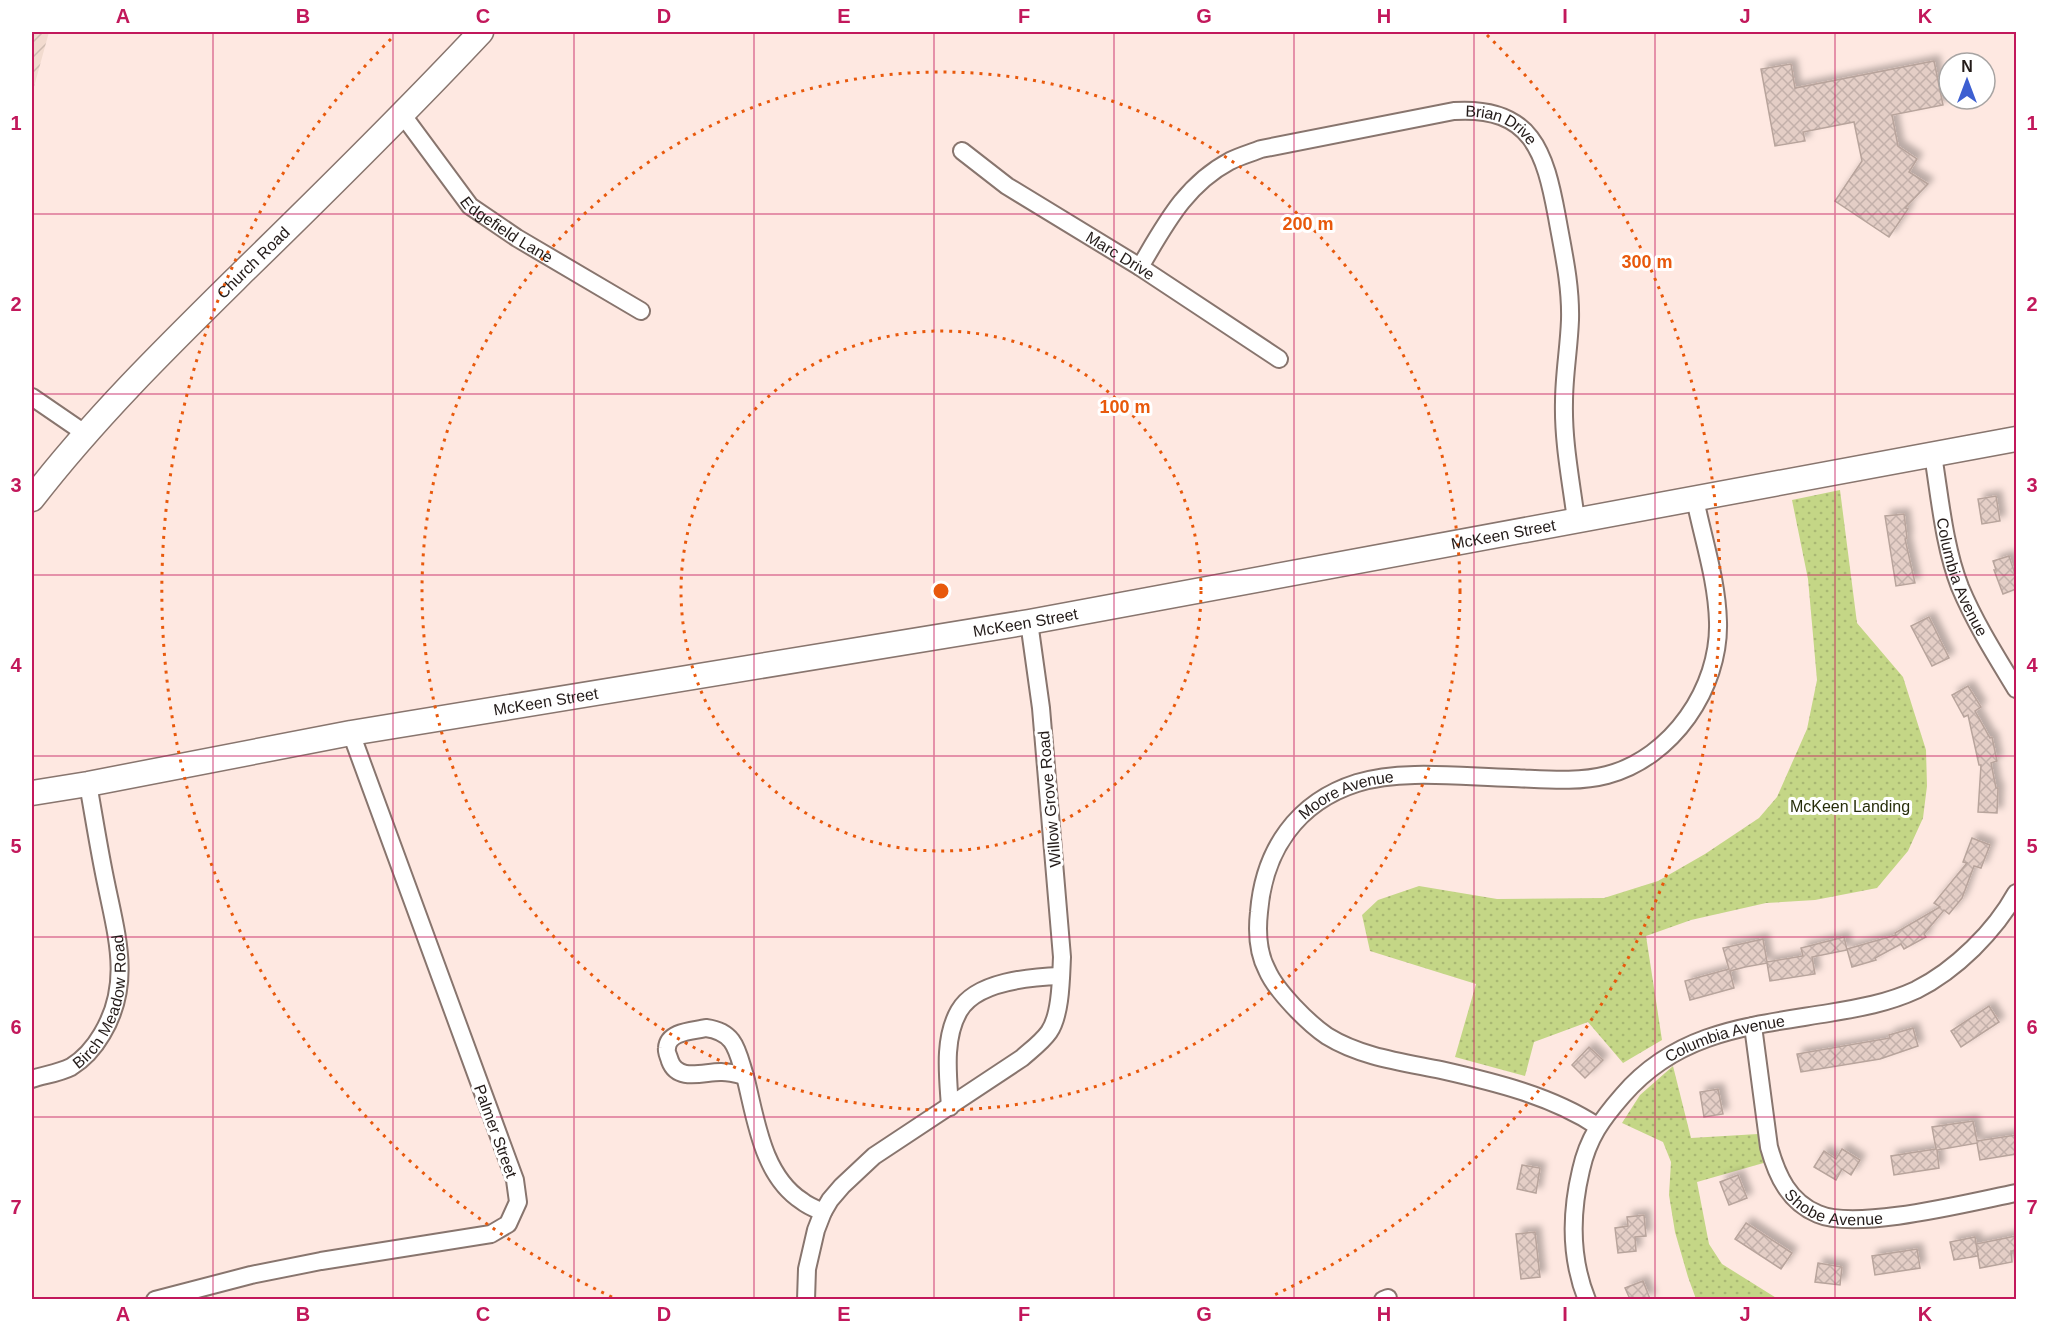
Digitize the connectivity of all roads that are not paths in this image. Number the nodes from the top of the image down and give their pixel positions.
1 (481, 32) edge
2 (402, 114) junction
3 (962, 151) dead end
4 (1140, 267) junction
5 (641, 311) dead end
6 (1279, 359) dead end
7 (32, 397) edge
8 (86, 434) junction
9 (2016, 439) edge
10 (1933, 455) junction
11 (32, 498) edge
12 (1695, 499) junction
13 (1576, 520) junction
14 (1029, 622) junction
15 (2016, 689) edge
16 (351, 733) junction
17 (88, 784) junction
18 (32, 794) edge
19 (2016, 893) edge
20 (1061, 976) junction
21 (1752, 1026) junction
22 (745, 1076) junction
23 (32, 1079) edge
24 (950, 1107) junction
25 (1597, 1126) junction
26 (2016, 1193) edge
27 (822, 1212) junction
28 (211, 1293) edge
29 (156, 1299) edge
30 (806, 1299) edge
31 (1587, 1299) edge

1 - 2 street, Church Road
2 - 5 street, Edgefield Lane
2 - 8 street, Church Road
3 - 4 street, Marc Drive
4 - 6 street, Marc Drive
4 - 13 street, Brian Drive
7 - 8 street
8 - 11 street, Church Road
9 - 10 street, McKeen Street
10 - 12 street, McKeen Street
10 - 15 street, Columbia Avenue
12 - 13 street, McKeen Street
12 - 25 street, Moore Avenue
13 - 14 street, McKeen Street
14 - 16 street, McKeen Street
14 - 20 street, Willow Grove Road
16 - 17 street, McKeen Street
16 - 28 street, Palmer Street
17 - 18 street, McKeen Street
17 - 23 street, Birch Meadow Road
19 - 21 street, Columbia Avenue
20 - 24 street, Willow Grove Road
20 - 24 street
21 - 25 street, Columbia Avenue
21 - 26 street, Shobe Avenue
22 - 22 street
22 - 27 street
24 - 27 street, Willow Grove Road
25 - 31 street, Columbia Avenue
27 - 30 street, Willow Grove Road
28 - 29 street, Palmer Street

